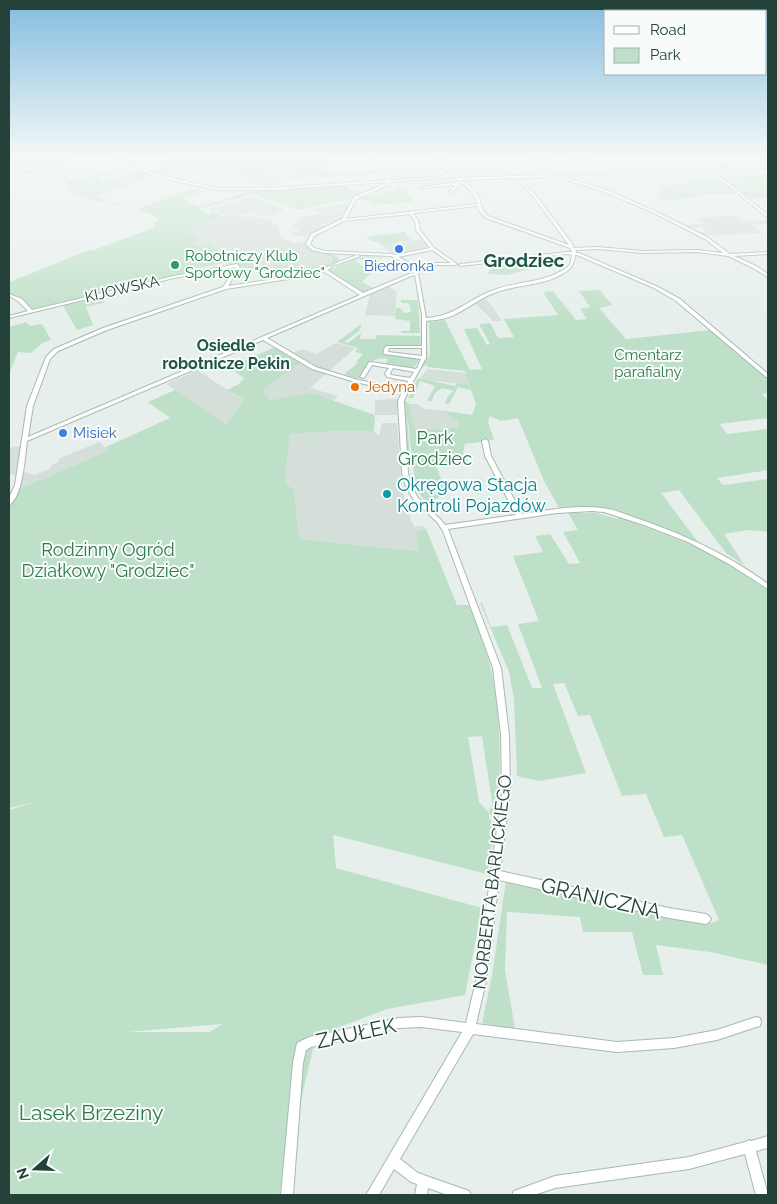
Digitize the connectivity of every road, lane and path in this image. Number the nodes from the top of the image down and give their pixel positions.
1 (347, 214) edge
2 (400, 214) edge
3 (412, 214) edge
4 (484, 214) edge
5 (547, 214) edge
6 (655, 214) edge
7 (344, 220) junction
8 (433, 249) junction
9 (573, 250) junction
10 (337, 253) junction
11 (768, 253) edge
12 (360, 254) junction
13 (728, 255) junction
14 (395, 256) junction
15 (343, 262) junction
16 (335, 264) dead end
17 (461, 264) dead end
18 (330, 267) dead end
19 (323, 269) junction
20 (416, 273) junction
21 (310, 274) junction
22 (331, 274) junction
23 (768, 276) edge
24 (225, 288) junction
25 (9, 295) edge
26 (363, 295) junction
27 (30, 311) junction
28 (9, 317) edge
29 (424, 320) junction
30 (264, 338) junction
31 (398, 346) junction
32 (424, 347) junction
33 (378, 355) dead end
34 (397, 355) junction
35 (424, 358) junction
36 (372, 363) junction
37 (392, 367) junction
38 (417, 371) junction
39 (768, 376) edge
40 (362, 377) dead end
41 (411, 380) junction
42 (404, 391) junction
43 (25, 440) junction
44 (485, 441) dead end
45 (9, 503) edge
46 (520, 516) junction
47 (444, 527) junction
48 (768, 586) edge
49 (496, 875) junction
50 (706, 919) dead end
51 (756, 1022) dead end
52 (470, 1028) junction
53 (768, 1142) edge
54 (750, 1146) junction
55 (393, 1160) junction
56 (423, 1182) junction
57 (287, 1195) edge
58 (372, 1195) edge
59 (421, 1195) edge
60 (465, 1195) edge
61 (518, 1195) edge
62 (762, 1195) edge

1 - 7 street
2 - 7 street
3 - 8 street
4 - 9 street
5 - 9 street
6 - 13 street
7 - 10 street
8 - 14 street
8 - 20 street
9 - 13 street
9 - 17 street
9 - 29 street
9 - 39 street
10 - 12 street
10 - 15 street
11 - 13 street
12 - 14 street
12 - 15 street
13 - 23 street
14 - 20 street
15 - 16 street
18 - 19 street
19 - 21 street
19 - 22 street
20 - 26 street
20 - 29 street, NORBERTA BARLICKIEGO
21 - 22 street
21 - 24 street
22 - 26 street
24 - 27 street, KIJOWSKA
24 - 43 street
25 - 27 street
26 - 30 street
27 - 28 street, KIJOWSKA
29 - 32 street, NORBERTA BARLICKIEGO
30 - 42 street
30 - 43 street
31 - 32 street
31 - 34 street
31 - 34 street
32 - 35 street, NORBERTA BARLICKIEGO
33 - 36 street
34 - 35 street
35 - 38 street, NORBERTA BARLICKIEGO
36 - 37 street
36 - 40 street
37 - 38 street
37 - 41 street
38 - 41 street, NORBERTA BARLICKIEGO
41 - 42 street, NORBERTA BARLICKIEGO
42 - 47 street, NORBERTA BARLICKIEGO
43 - 45 street
44 - 46 street
46 - 47 street
46 - 48 street
47 - 49 street, NORBERTA BARLICKIEGO
49 - 50 street, GRANICZNA
49 - 52 street, NORBERTA BARLICKIEGO
51 - 52 street
52 - 55 street, NORBERTA BARLICKIEGO
52 - 57 street, ZAUŁEK
53 - 54 street
54 - 61 street
54 - 62 street
55 - 56 street
55 - 58 street, NORBERTA BARLICKIEGO
56 - 59 street
56 - 60 street

